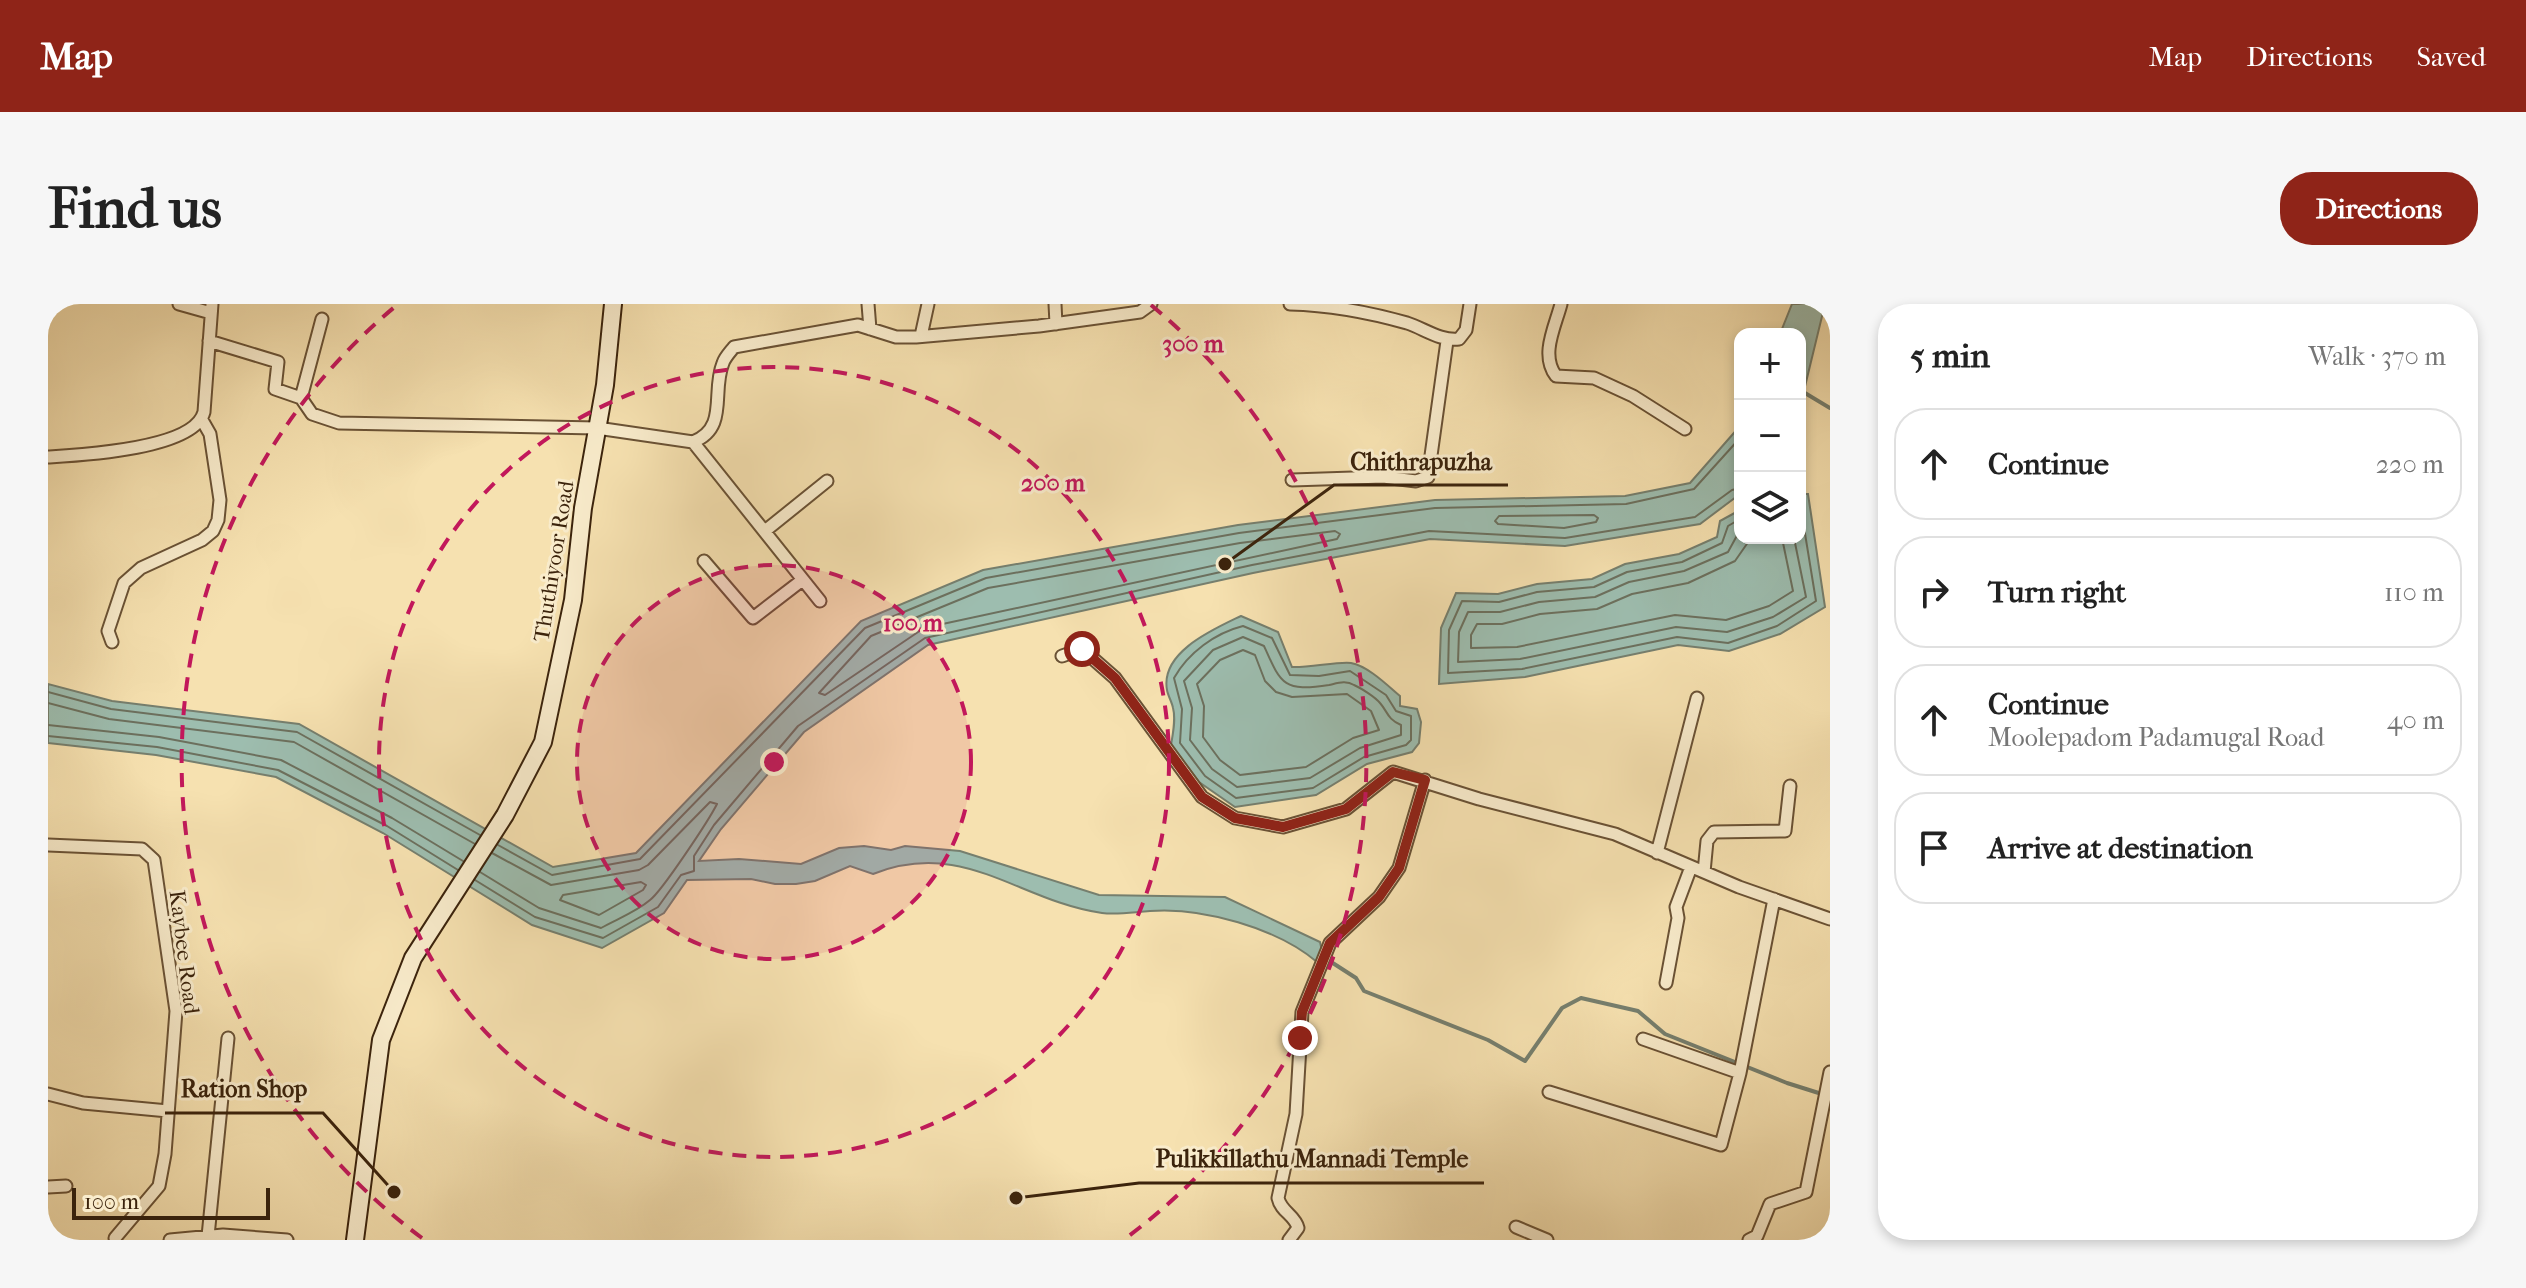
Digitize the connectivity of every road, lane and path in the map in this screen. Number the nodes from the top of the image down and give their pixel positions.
1 (179, 304) edge
2 (613, 304) edge
3 (868, 304) edge
4 (928, 304) edge
5 (1055, 304) edge
6 (1151, 304) edge
7 (1290, 304) edge
8 (1470, 304) edge
9 (1561, 304) edge
10 (1359, 307) edge
11 (211, 309) edge
12 (322, 319) dead end
13 (1056, 324) junction
14 (870, 329) junction
15 (921, 336) junction
16 (209, 341) junction
17 (1447, 341) junction
18 (301, 398) junction
19 (202, 420) junction
20 (597, 428) junction
21 (1685, 429) dead end
22 (693, 442) junction
23 (48, 457) edge
24 (1292, 480) dead end
25 (827, 481) dead end
26 (765, 531) junction
27 (704, 561) dead end
28 (801, 581) junction
29 (820, 601) dead end
30 (112, 642) dead end
31 (1062, 656) dead end
32 (1697, 698) dead end
33 (1425, 780) junction
34 (1790, 786) dead end
35 (48, 845) edge
36 (1657, 853) junction
37 (1691, 867) junction
38 (1704, 872) junction
39 (1774, 899) junction
40 (1830, 919) edge
41 (1666, 983) dead end
42 (228, 1038) dead end
43 (1643, 1039) dead end
44 (1741, 1067) junction
45 (1830, 1072) edge
46 (1549, 1092) dead end
47 (48, 1094) edge
48 (168, 1111) junction
49 (66, 1186) dead end
50 (48, 1187) edge
51 (1516, 1227) dead end
52 (208, 1236) junction
53 (116, 1239) edge
54 (170, 1240) edge
55 (287, 1240) edge
56 (355, 1240) edge
57 (1289, 1240) edge
58 (1547, 1240) edge
59 (1749, 1240) edge

1 - 11 street
2 - 20 main road, Thuthiyoor Road
3 - 14 street
4 - 15 street
5 - 13 street
6 - 13 street
7 - 10 street
8 - 17 street
9 - 21 street
10 - 17 street
11 - 16 street
12 - 18 street
13 - 15 street
14 - 15 street
14 - 22 street
16 - 18 street
16 - 19 street
17 - 24 street
18 - 20 street
19 - 23 street
19 - 30 street
20 - 22 street
20 - 56 main road, Thuthiyoor Road
22 - 26 street
25 - 26 street
26 - 28 street
27 - 28 street
28 - 29 street
31 - 33 street
32 - 36 street
33 - 36 street
33 - 57 street
34 - 38 street
35 - 48 street, Kaybee Road
36 - 37 street
37 - 38 street
37 - 41 street
38 - 39 street
39 - 40 street
39 - 44 street
42 - 52 street
43 - 44 street
44 - 46 street
45 - 59 street
47 - 48 street
48 - 53 street, Kaybee Road
49 - 50 street
51 - 58 street
52 - 54 street
52 - 55 street

